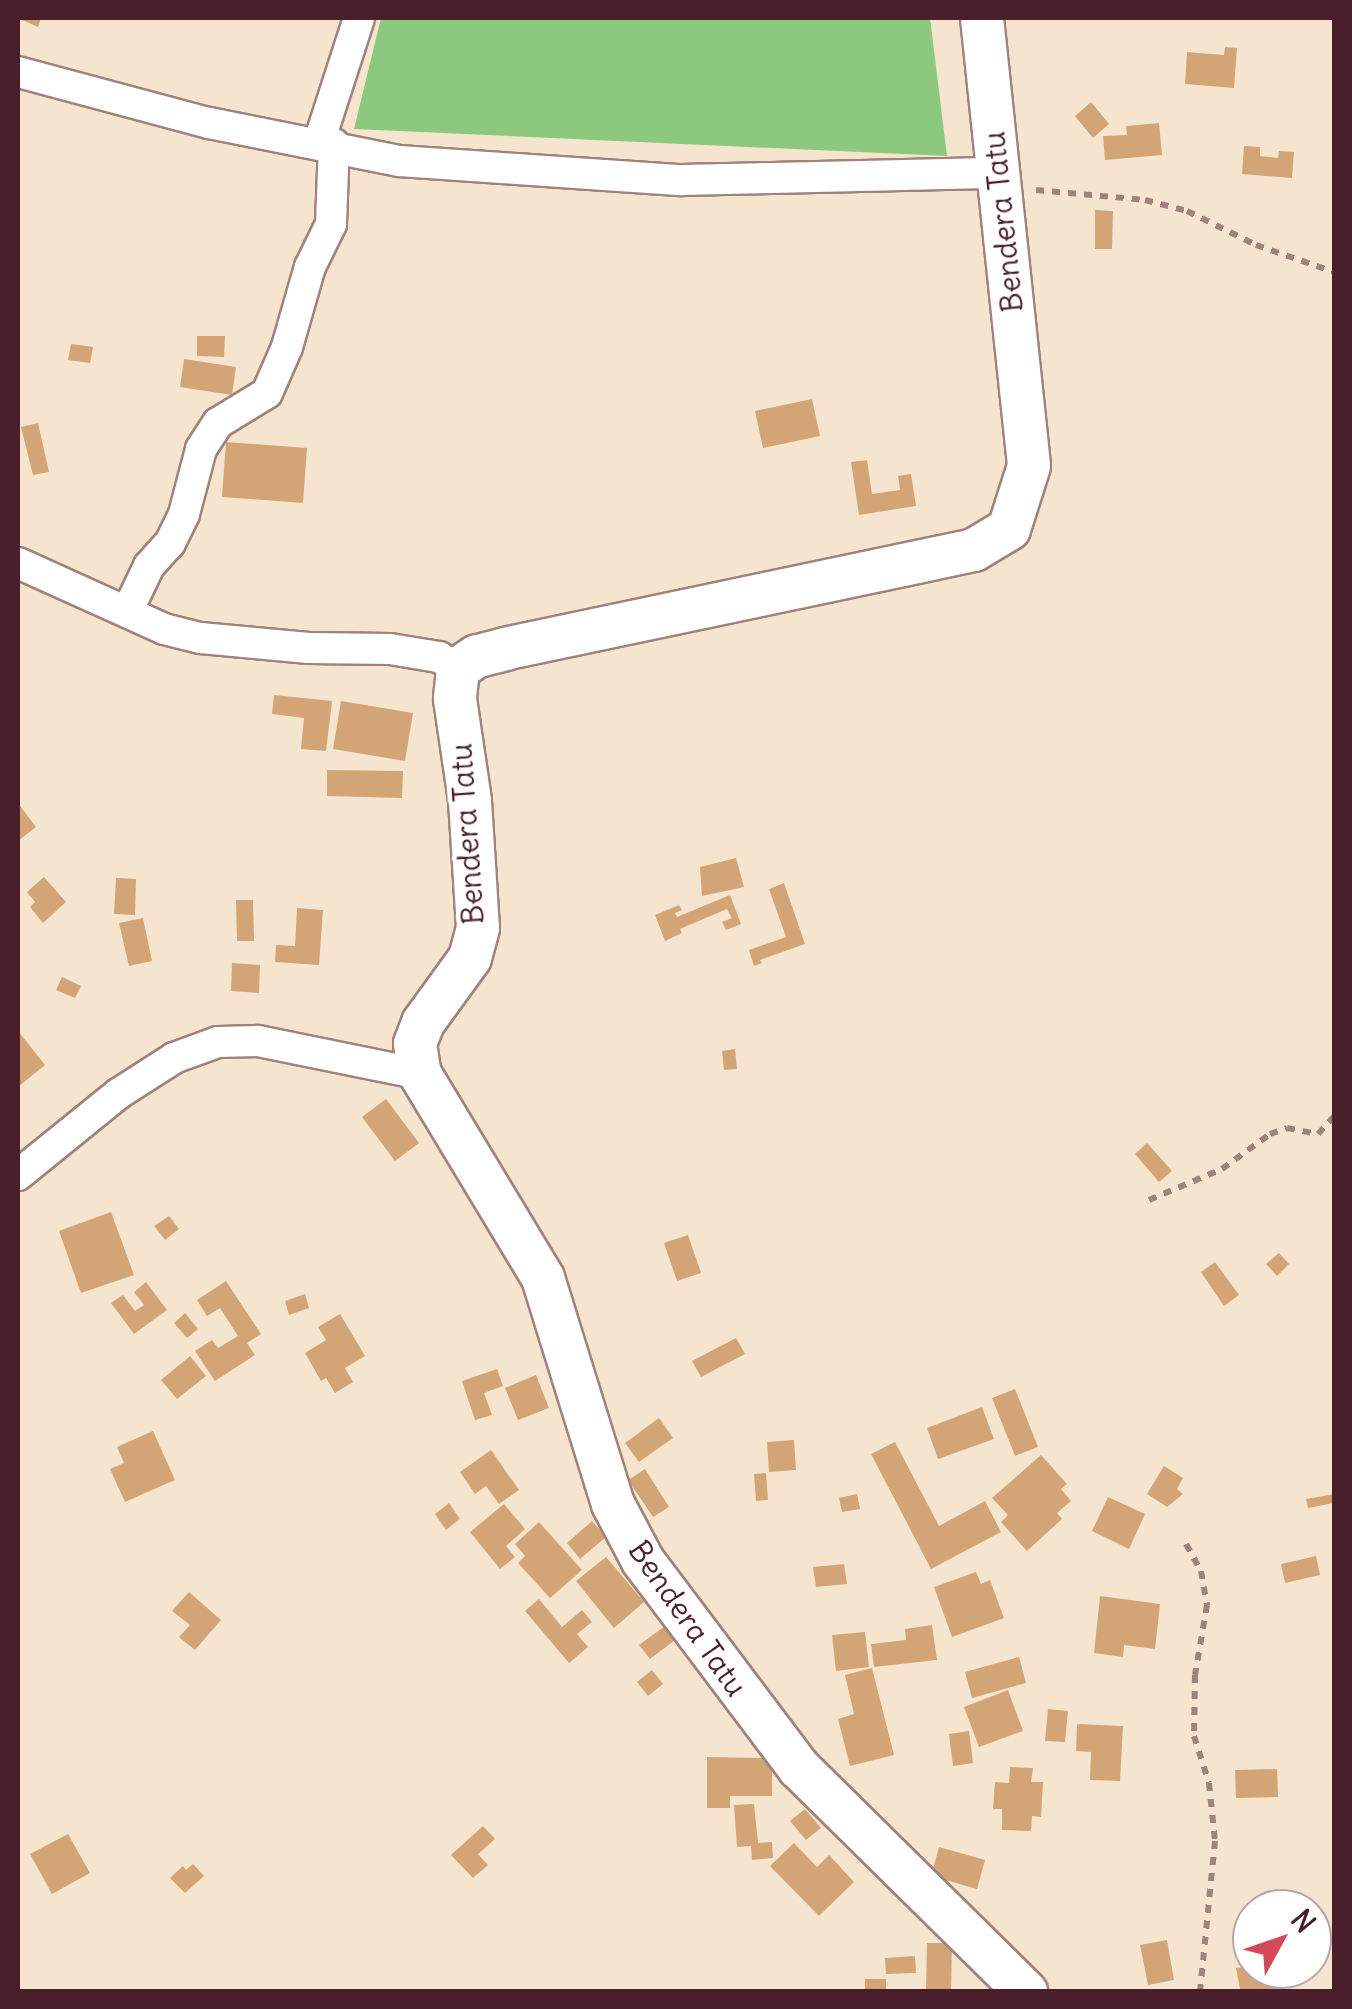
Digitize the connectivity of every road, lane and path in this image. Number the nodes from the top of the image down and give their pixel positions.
1 (360, 18) edge
2 (982, 18) edge
3 (18, 72) edge
4 (326, 143) junction
5 (998, 181) junction
6 (1334, 272) edge
7 (18, 563) edge
8 (127, 612) junction
9 (458, 669) junction
10 (420, 1074) junction
11 (1334, 1116) edge
12 (18, 1175) edge
13 (1149, 1200) dead end
14 (1186, 1544) dead end
15 (1026, 1992) edge
16 (1200, 1992) edge

1 - 4 street
2 - 5 main road, Bendera Tatu
3 - 4 street
4 - 5 street
4 - 8 street
5 - 6 path
5 - 9 main road, Bendera Tatu
7 - 8 street
8 - 9 street
9 - 10 main road, Bendera Tatu
10 - 12 street
10 - 15 main road, Bendera Tatu
11 - 13 path
14 - 16 path

